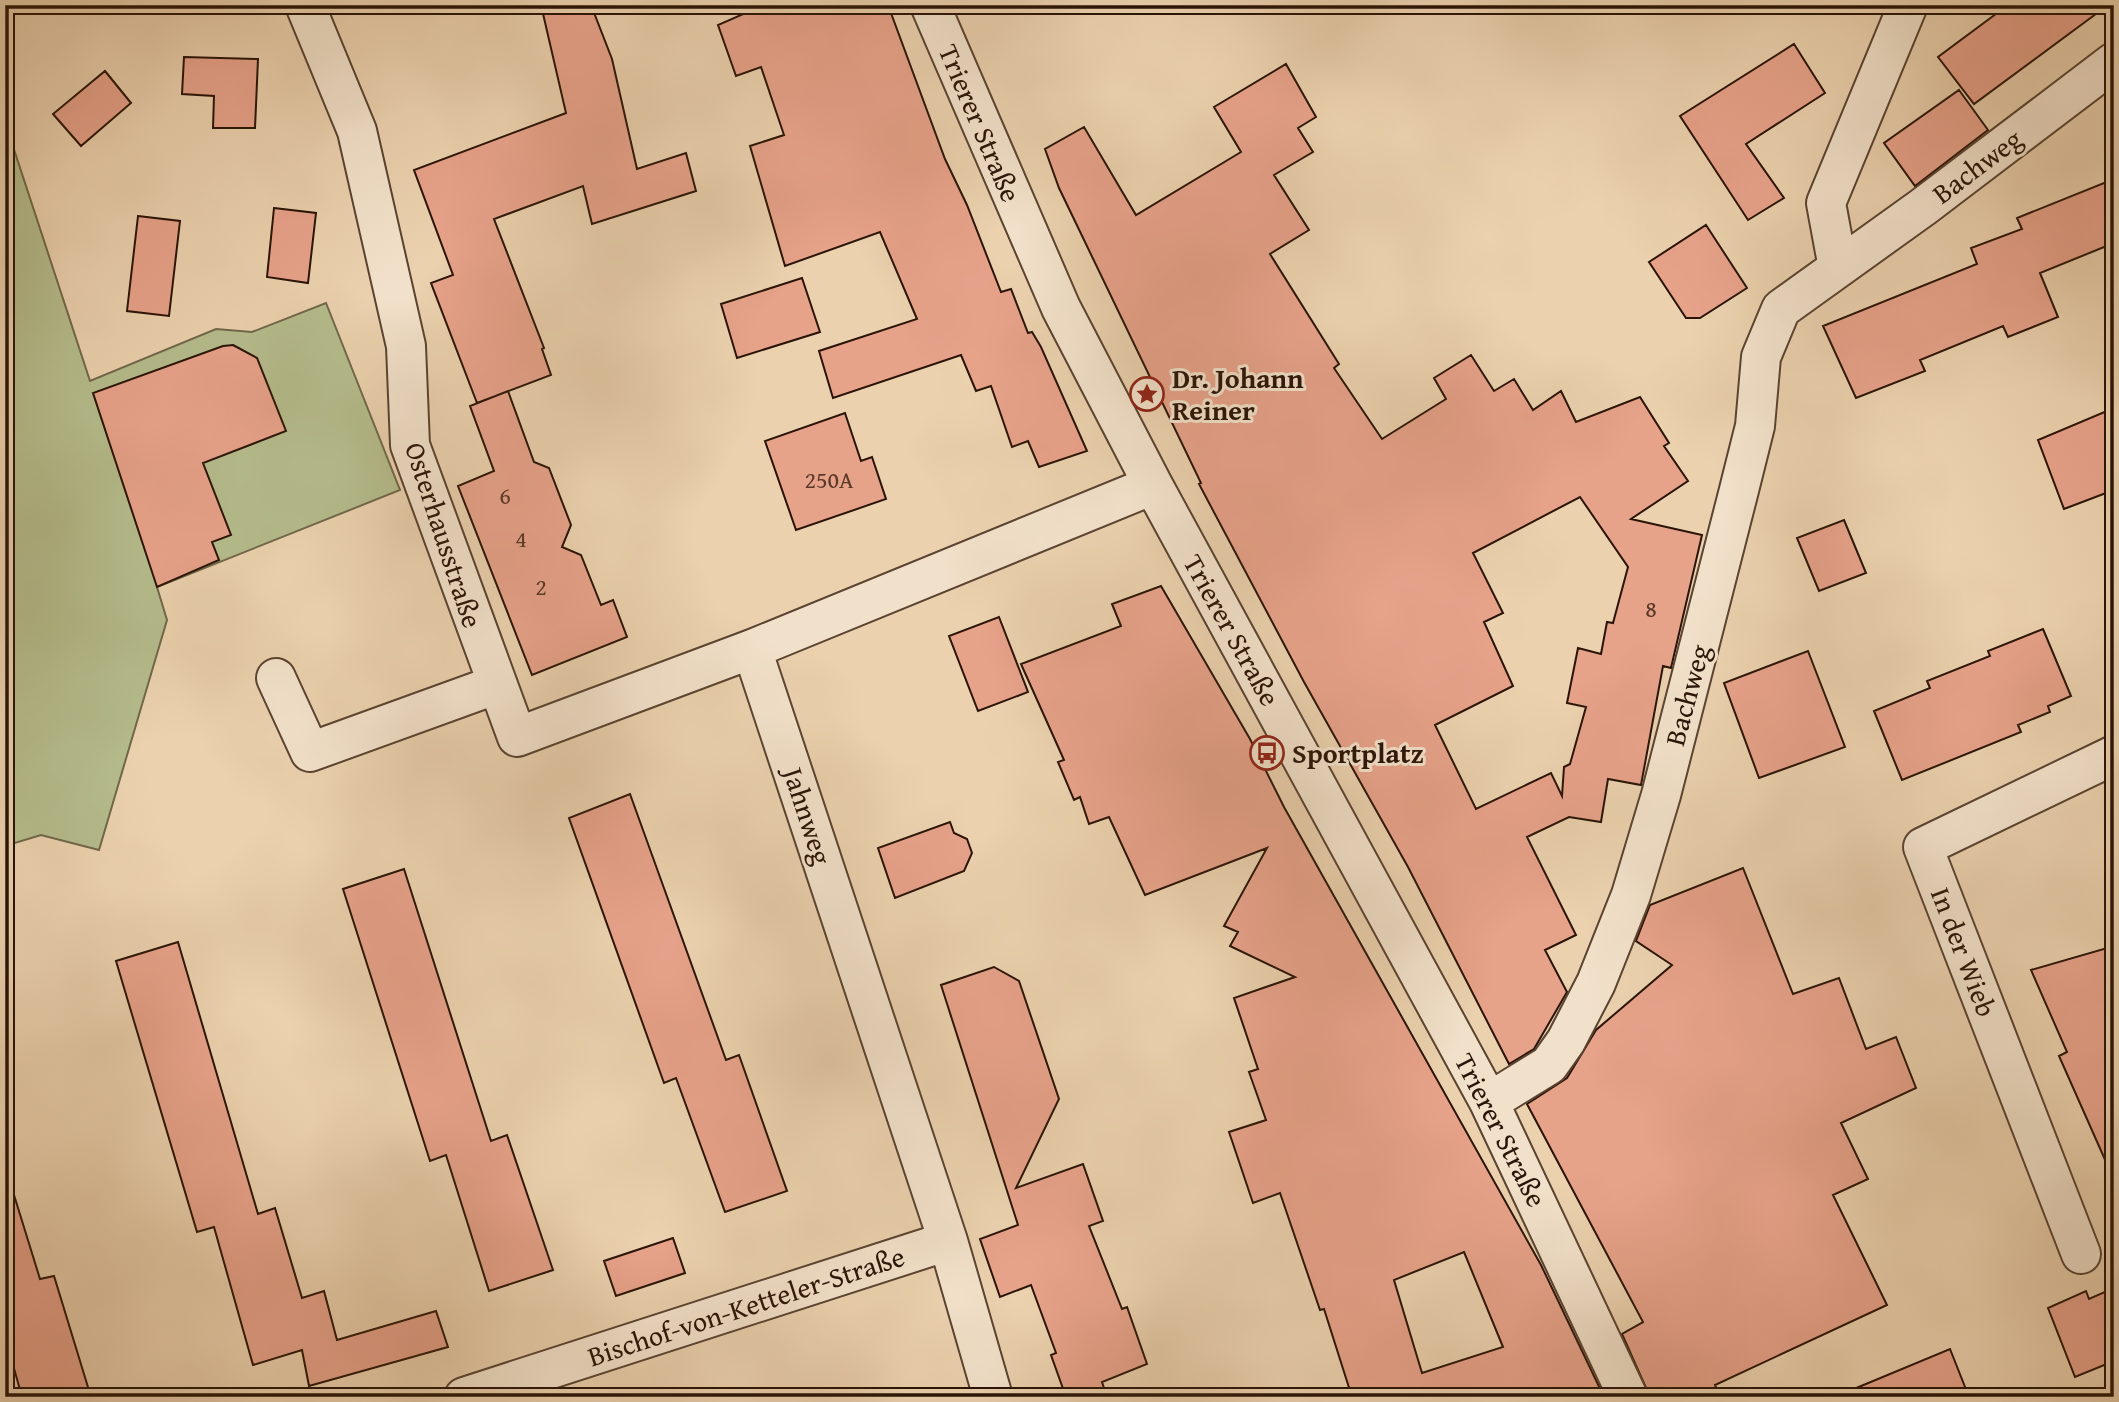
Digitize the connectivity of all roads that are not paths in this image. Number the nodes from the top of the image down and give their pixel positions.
1 (305, 5) edge
2 (930, 5) edge
3 (1909, 5) edge
4 (2114, 62) edge
5 (1838, 268) junction
6 (1153, 485) junction
7 (752, 649) junction
8 (276, 678) dead end
9 (495, 685) junction
10 (2114, 755) edge
11 (1489, 1102) junction
12 (948, 1241) junction
13 (2081, 1254) dead end
14 (464, 1397) edge
15 (993, 1397) edge
16 (1628, 1397) edge

1 - 9 street, Osterhausstraße
2 - 6 street, Trierer Straße
3 - 5 street
4 - 5 street, Bachweg
5 - 11 street, Bachweg
6 - 7 street
6 - 11 street, Trierer Straße
7 - 9 street, Osterhausstraße
7 - 12 street, Jahnweg
8 - 9 street
10 - 13 street, In der Wieb
11 - 16 street, Trierer Straße
12 - 14 street, Bischof-von-Ketteler-Straße
12 - 15 street, Jahnweg

